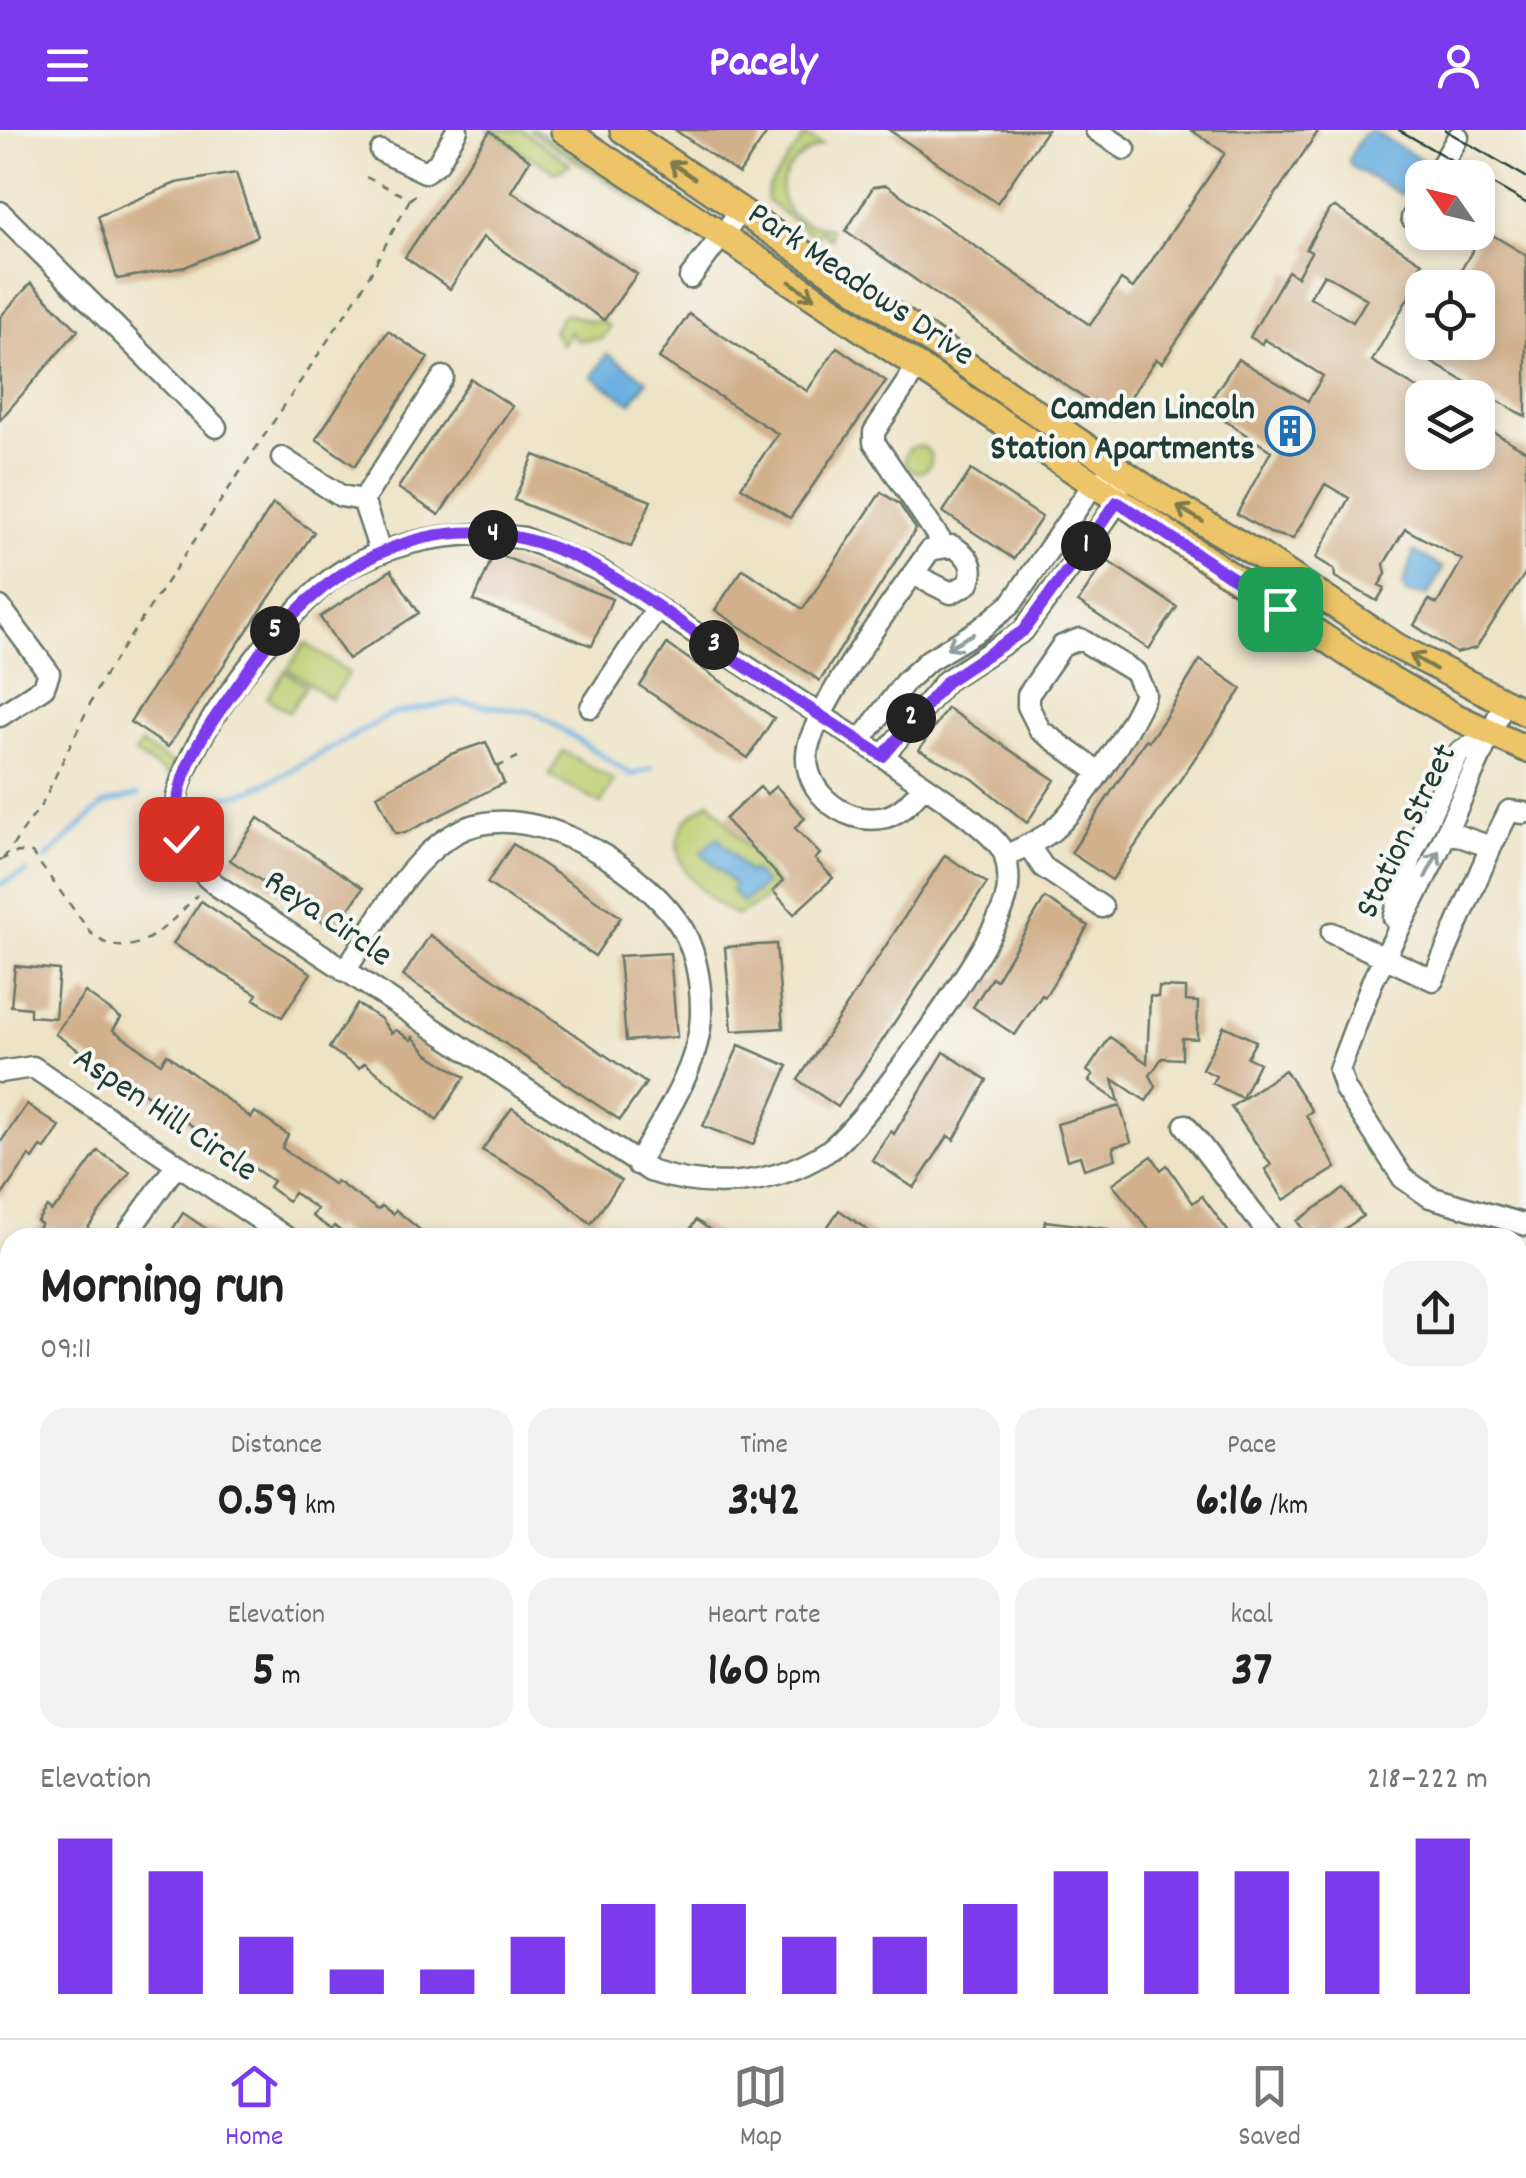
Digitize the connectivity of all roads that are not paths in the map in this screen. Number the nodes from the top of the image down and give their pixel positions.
1 (457, 130) edge
2 (564, 130) edge
3 (623, 130) edge
4 (1096, 130) edge
5 (1458, 137) dead end
6 (1125, 149) dead end
7 (381, 151) dead end
8 (1445, 160) edge
9 (742, 210) junction
10 (0, 212) edge
11 (722, 236) junction
12 (690, 278) dead end
13 (916, 367) junction
14 (444, 378) dead end
15 (216, 427) dead end
16 (282, 458) dead end
17 (1120, 470) junction
18 (1092, 485) junction
19 (362, 500) junction
20 (1117, 502) junction
21 (943, 544) junction
22 (380, 551) junction
23 (913, 574) junction
24 (1031, 576) junction
25 (1055, 592) junction
26 (0, 606) edge
27 (657, 608) junction
28 (591, 706) dead end
29 (1515, 708) edge
30 (0, 716) edge
31 (820, 716) junction
32 (1490, 732) junction
33 (860, 741) junction
34 (1526, 749) edge
35 (883, 756) junction
36 (1097, 771) junction
37 (922, 788) junction
38 (1524, 813) edge
39 (1448, 832) junction
40 (1028, 845) junction
41 (1491, 847) junction
42 (1005, 856) junction
43 (1102, 906) dead end
44 (1332, 933) dead end
45 (1382, 958) junction
46 (346, 971) junction
47 (0, 1072) edge
48 (1185, 1125) dead end
49 (177, 1164) junction
50 (638, 1164) junction
51 (1526, 1225) edge
52 (131, 1228) edge
53 (271, 1228) edge
54 (1264, 1228) edge

1 - 7 street
2 - 11 main road, Park Meadows Drive
9 -> 3 main road, Park Meadows Drive
4 - 6 street
5 - 8 street
9 - 11 street
9 - 17 main road, Park Meadows Drive
10 - 15 street
11 - 12 street
11 -> 13 main road, Park Meadows Drive
13 - 18 main road, Park Meadows Drive
13 - 21 street
14 - 19 street
16 - 19 street
17 - 18 street
17 - 20 street
29 -> 17 main road, Park Meadows Drive
18 - 20 main road, Park Meadows Drive
18 - 24 street
19 - 22 street
20 - 25 street
20 - 32 main road, Park Meadows Drive
21 - 23 street
21 - 23 street
22 - 27 street, Reya Circle
22 - 46 street, Reya Circle
23 - 31 street
24 - 25 street
24 -> 33 street
25 - 35 street
26 - 30 street
27 - 28 street
27 - 31 street, Reya Circle
29 - 32 street, Station Street
31 - 33 street, Reya Circle
31 - 37 street
32 - 34 main road, Park Meadows Drive
32 - 39 street, Station Street
32 - 45 street, Station Street
33 - 35 street, Reya Circle
35 - 37 street, Reya Circle
36 - 36 street
36 - 40 street
37 - 42 street, Reya Circle
38 - 41 street
39 - 41 street
45 -> 39 street, Station Street
40 - 42 street
40 - 43 street
41 - 45 street
42 - 50 street, Reya Circle
44 - 45 street
45 - 51 street, Station Street
46 - 50 street, Reya Circle
46 - 50 street
47 - 49 street, Aspen Hill Circle
48 - 54 street
49 - 52 street
49 - 53 street, Aspen Hill Circle

